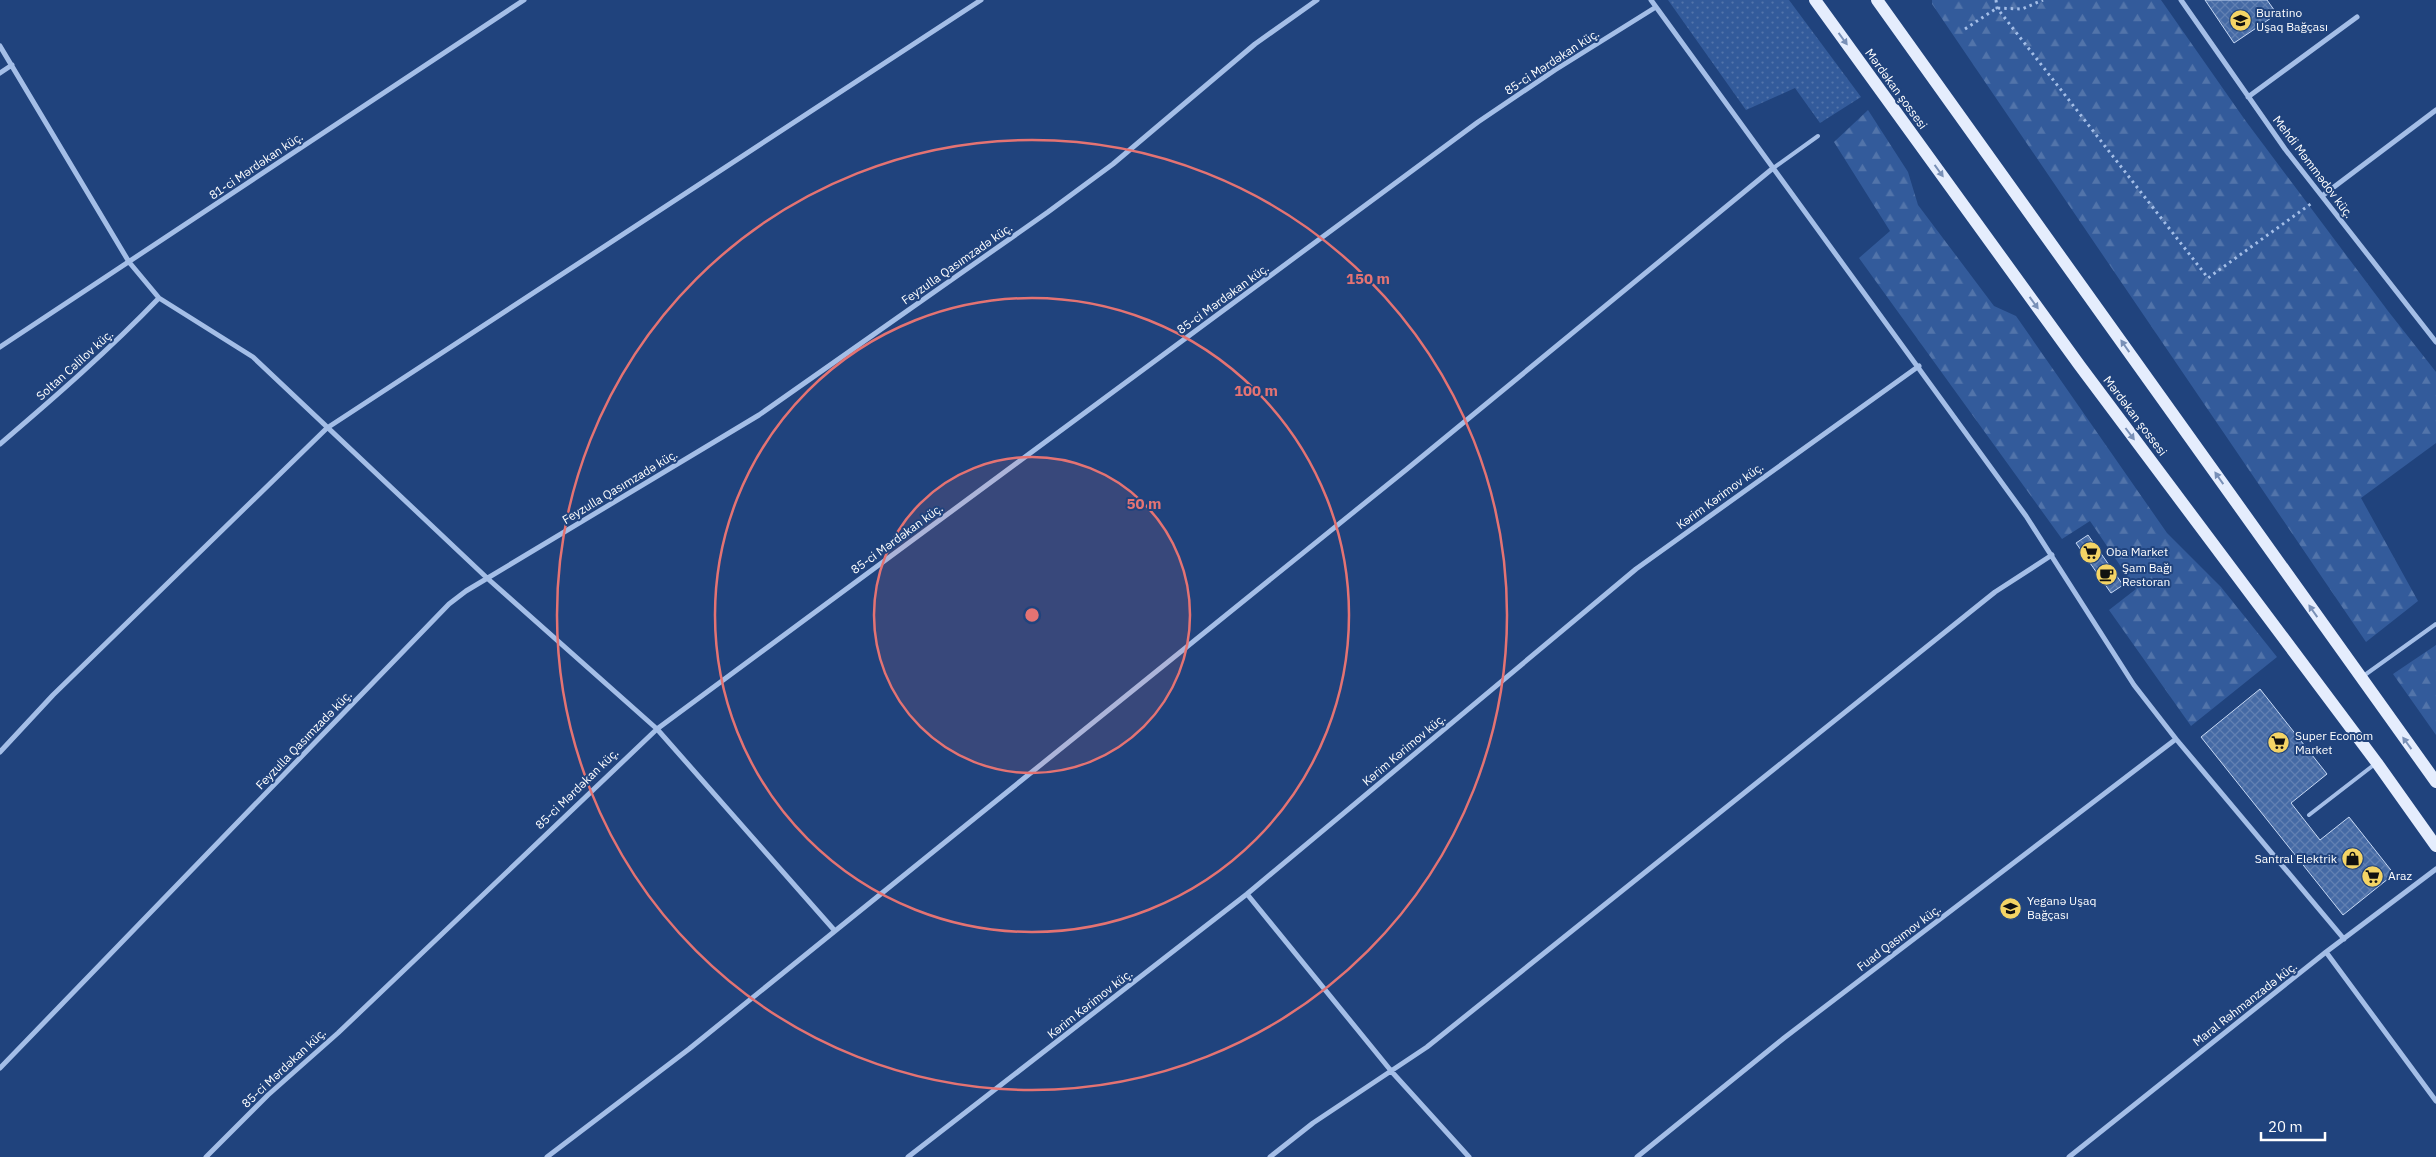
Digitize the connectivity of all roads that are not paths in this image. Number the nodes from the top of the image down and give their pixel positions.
1 (524, 0) edge
2 (981, 0) edge
3 (1317, 0) edge
4 (1651, 0) edge
5 (1815, 0) edge
6 (1877, 0) edge
7 (2181, 0) edge
8 (1656, 7) junction
9 (2357, 17) dead end
10 (0, 46) edge
11 (12, 65) junction
12 (0, 73) edge
13 (2248, 97) junction
14 (2436, 110) edge
15 (1818, 136) dead end
16 (1772, 169) junction
17 (2322, 196) junction
18 (129, 262) junction
19 (159, 298) junction
20 (2436, 342) edge
21 (0, 348) edge
22 (1919, 366) junction
23 (327, 428) junction
24 (0, 444) edge
25 (2052, 555) junction
26 (487, 578) junction
27 (2436, 624) edge
28 (2361, 678) junction
29 (657, 729) junction
30 (2176, 739) junction
31 (0, 752) edge
32 (2376, 763) junction
33 (2436, 782) edge
34 (2309, 815) dead end
35 (2436, 846) edge
36 (2436, 869) edge
37 (1247, 894) junction
38 (835, 931) junction
39 (2344, 939) junction
40 (2326, 952) junction
41 (0, 1068) edge
42 (1392, 1072) junction
43 (2436, 1101) edge
44 (206, 1157) edge
45 (547, 1157) edge
46 (908, 1157) edge
47 (1270, 1157) edge
48 (1469, 1157) edge
49 (1638, 1157) edge
50 (2069, 1157) edge

1 - 18 street, 81-ci Mərdəkan küç.
2 - 23 street
3 - 26 street, Feyzulla Qasımzadə küç.
4 - 8 street
5 -> 32 main road, Mərdəkan şossesi
28 -> 6 main road
7 - 13 street, Mehdi Məmmədov küç.
8 - 16 street
8 - 29 street, 85-ci Mərdəkan küç.
9 - 13 street
10 - 11 street
11 - 12 street
11 - 18 street
13 - 17 street, Mehdi Məmmədov küç.
14 - 17 street
15 - 16 lane
16 - 22 street
16 - 38 street
17 - 20 street, Mehdi Məmmədov küç.
18 - 19 street
18 - 21 street, 81-ci Mərdəkan küç.
19 - 23 street
19 - 24 street, Soltan Cəlilov küç.
22 - 25 street
22 - 37 street, Kərim Kərimov küç.
23 - 26 street
23 - 31 street
25 - 30 street
25 - 42 street
26 - 29 street
26 - 41 street, Feyzulla Qasımzadə küç.
27 - 28 lane
33 -> 28 main road
29 - 38 street
29 - 44 street, 85-ci Mərdəkan küç.
30 - 39 street
30 - 49 street, Fuad Qasımov küç.
32 - 34 lane
32 - 35 main road, Mərdəkan şossesi
36 - 39 street, Maral Rəhmanzadə küç.
37 - 42 street
37 - 46 street, Kərim Kərimov küç.
38 - 45 street
39 - 40 street, Maral Rəhmanzadə küç.
40 - 43 street
40 - 50 street, Maral Rəhmanzadə küç.
42 - 47 street
42 - 48 street

